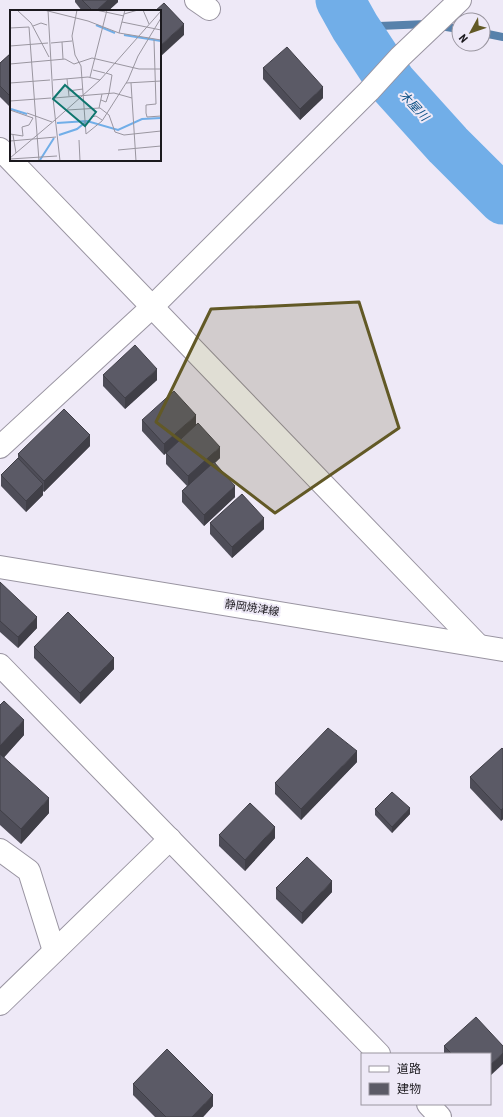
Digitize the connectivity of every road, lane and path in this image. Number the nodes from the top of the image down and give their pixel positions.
1 (454, 5) edge
2 (0, 149) edge
3 (10, 159) edge
4 (12, 161) edge
5 (152, 306) junction
6 (0, 447) edge
7 (0, 567) edge
8 (478, 645) junction
9 (503, 650) edge
10 (0, 665) edge
11 (170, 839) junction
12 (0, 850) edge
13 (54, 951) junction
14 (0, 1004) edge
15 (378, 1053) edge
16 (429, 1105) edge
17 (440, 1117) edge

1 - 5 street
2 - 3 street
4 - 5 street
5 - 6 street
5 - 8 street
7 - 8 street, 静岡焼津線
8 - 9 street, 静岡焼津線
10 - 11 street
11 - 13 street
11 - 15 street
12 - 13 street
13 - 14 street
16 - 17 street

